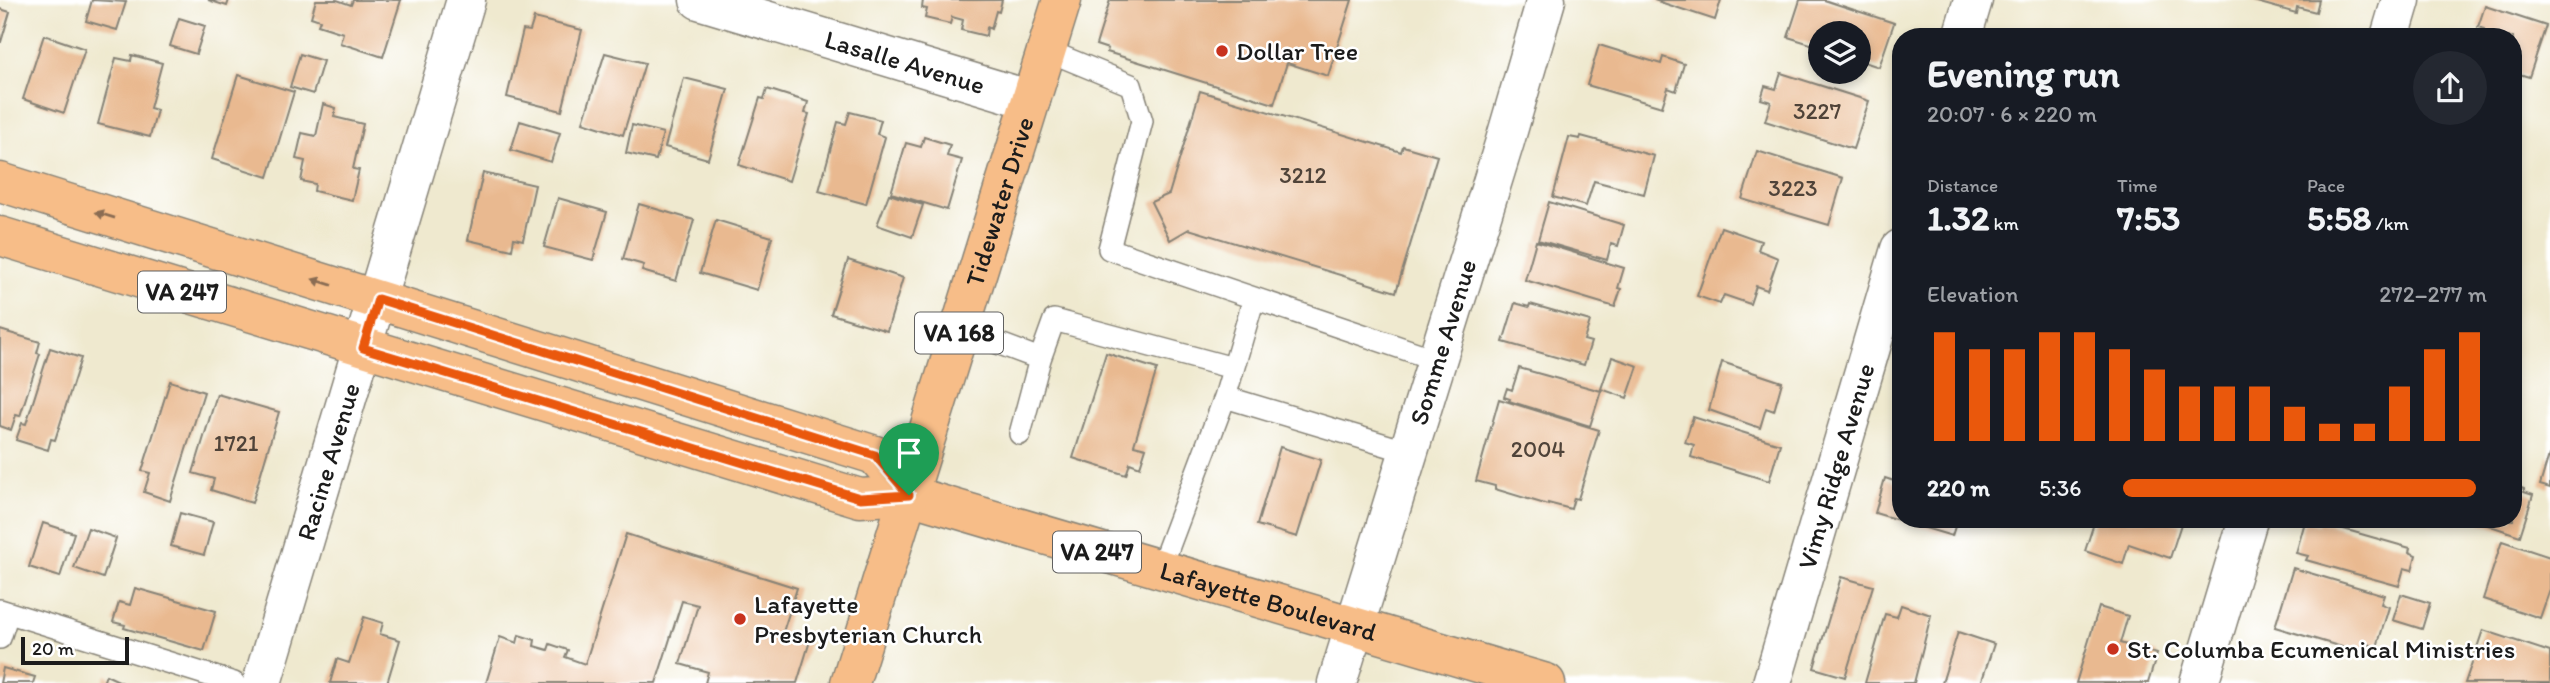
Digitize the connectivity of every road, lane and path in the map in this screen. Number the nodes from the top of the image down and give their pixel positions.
1 (466, 0) edge
2 (699, 0) edge
3 (1062, 0) edge
4 (1546, 0) edge
5 (1973, 0) edge
6 (2401, 0) edge
7 (1965, 28) edge
8 (2393, 28) edge
9 (1046, 50) junction
10 (1031, 100) junction
11 (0, 182) edge
12 (0, 236) edge
13 (1892, 275) edge
14 (1254, 298) junction
15 (378, 299) junction
16 (960, 329) junction
17 (363, 348) junction
18 (1040, 359) junction
19 (1437, 360) junction
20 (1233, 368) junction
21 (1225, 397) junction
22 (1020, 435) dead end
23 (1409, 452) junction
24 (909, 495) junction
25 (2246, 528) edge
26 (1160, 570) junction
27 (4, 611) edge
28 (1354, 627) junction
29 (0, 638) edge
30 (234, 683) edge
31 (262, 683) edge
32 (850, 683) edge
33 (1337, 683) edge
34 (1546, 683) edge
35 (1772, 683) edge
36 (2199, 683) edge

1 - 15 street, Racine Avenue
2 - 10 street, Lasalle Avenue
3 - 9 main road, Tidewater Drive / VA 168
4 - 19 street, Somme Avenue
5 - 7 street
6 - 8 street
9 - 10 main road, Tidewater Drive / VA 168
9 - 14 lane
10 - 16 main road, Tidewater Drive / VA 168
15 -> 11 main road, VA 247
12 - 17 main road, Lafayette Boulevard / VA 247
13 - 35 street, Vimy Ridge Avenue
14 - 19 lane
14 - 20 lane
15 - 17 street, Racine Avenue
15 - 24 main road, VA 247
16 - 18 lane
16 - 24 main road, Tidewater Drive / VA 168
17 - 24 main road, Lafayette Boulevard / VA 247
17 - 31 street, Racine Avenue
18 - 20 lane
18 - 22 lane
19 - 23 street, Somme Avenue
20 - 21 lane
21 - 23 lane
21 - 26 lane
23 - 28 street, Somme Avenue
24 - 26 main road, Lafayette Boulevard / VA 247
24 - 32 main road, Tidewater Drive / VA 168
25 - 36 street
26 - 28 main road, Lafayette Boulevard / VA 247
27 - 29 lane
27 - 30 lane
28 - 33 street, Somme Avenue
28 - 34 main road, Lafayette Boulevard / VA 247

